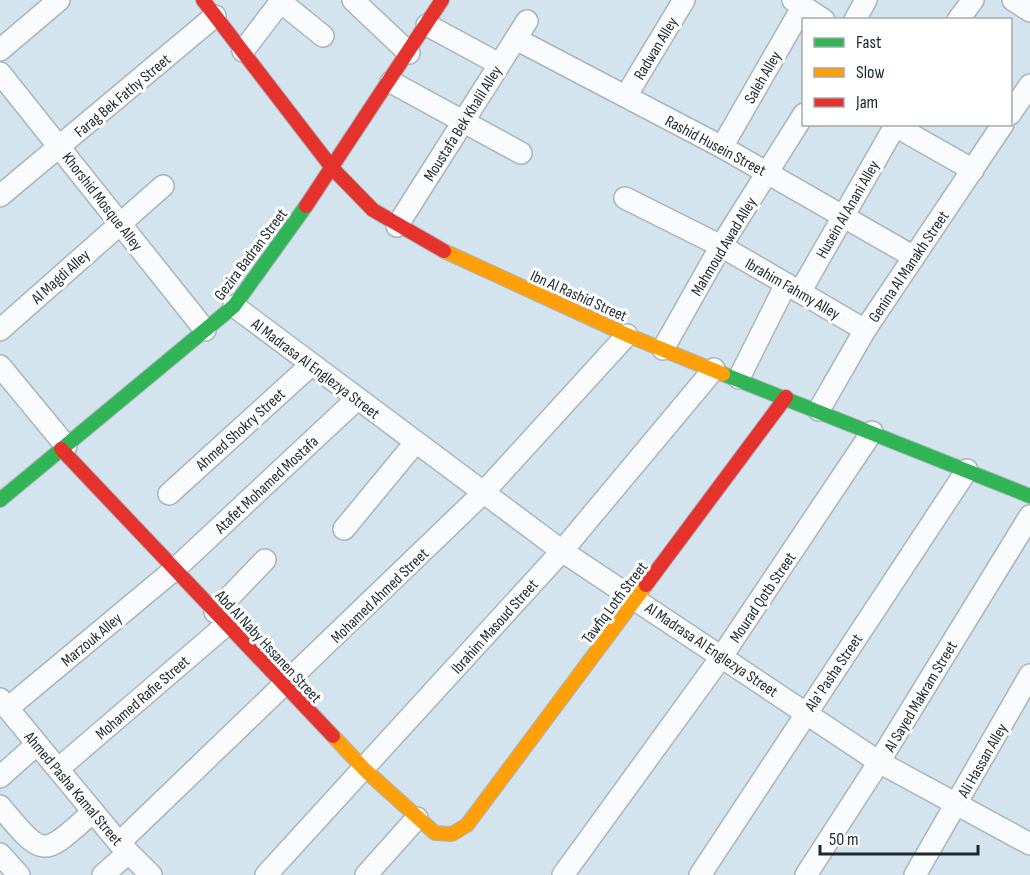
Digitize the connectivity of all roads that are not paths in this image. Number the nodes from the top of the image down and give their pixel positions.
1 (59, 0) edge
2 (353, 0) edge
3 (442, 0) edge
4 (684, 0) edge
5 (866, 0) edge
6 (973, 0) edge
7 (1012, 0) edge
8 (282, 1) edge
9 (798, 3) edge
10 (209, 8) edge
11 (1030, 11) edge
12 (821, 18) edge
13 (856, 18) edge
14 (960, 18) edge
15 (527, 21) dead end
16 (427, 25) junction
17 (323, 36) dead end
18 (516, 39) junction
19 (0, 50) edge
20 (243, 51) junction
21 (409, 53) junction
22 (499, 64) junction
23 (0, 73) edge
24 (391, 82) junction
25 (1030, 85) edge
26 (626, 96) junction
27 (1012, 112) edge
28 (802, 117) edge
29 (463, 121) junction
30 (892, 126) edge
31 (895, 126) edge
32 (1002, 126) edge
33 (60, 147) junction
34 (722, 147) junction
35 (521, 153) dead end
36 (333, 169) junction
37 (973, 170) junction
38 (767, 172) junction
39 (163, 186) dead end
40 (0, 196) edge
41 (625, 198) dead end
42 (843, 216) junction
43 (120, 222) junction
44 (397, 226) junction
45 (721, 246) junction
46 (914, 256) junction
47 (793, 288) junction
48 (234, 306) junction
49 (0, 330) edge
50 (205, 330) junction
51 (865, 330) junction
52 (627, 335) junction
53 (663, 349) junction
54 (311, 365) junction
55 (0, 366) edge
56 (714, 369) junction
57 (739, 378) junction
58 (786, 397) junction
59 (357, 399) junction
60 (819, 410) junction
61 (872, 432) junction
62 (415, 443) junction
63 (63, 447) junction
64 (967, 470) junction
65 (169, 494) dead end
66 (482, 494) junction
67 (1030, 495) edge
68 (0, 500) edge
69 (1030, 516) edge
70 (344, 529) dead end
71 (562, 550) junction
72 (265, 560) dead end
73 (175, 569) junction
74 (637, 599) junction
75 (220, 618) junction
76 (722, 656) junction
77 (1030, 675) edge
78 (284, 687) junction
79 (4, 704) edge
80 (806, 712) junction
81 (37, 744) junction
82 (879, 762) junction
83 (58, 769) junction
84 (364, 770) junction
85 (0, 777) edge
86 (956, 804) junction
87 (93, 812) junction
88 (3, 816) edge
89 (417, 818) junction
90 (466, 825) joint
91 (1030, 844) edge
92 (123, 848) junction
93 (0, 854) edge
94 (19, 875) edge
95 (103, 875) edge
96 (151, 875) edge
97 (266, 875) edge
98 (366, 875) edge
99 (563, 875) edge
100 (700, 875) edge
101 (806, 875) edge
102 (915, 875) edge

1 - 19 street
2 - 21 street
3 - 16 street, Gezira Badran Street
4 - 26 street, Radwan Alley
5 - 13 street
6 - 14 street
7 - 11 street
8 - 17 street
8 - 20 street
9 - 12 street
9 - 34 street, Saleh Alley
10 - 20 street, Ibn Al Rashid Street
10 - 33 street, Farag Bek Fathy Street
15 - 18 street, Moustafa Bek Khalil Alley
16 - 21 street, Gezira Badran Street
16 - 22 street
18 - 22 street, Moustafa Bek Khalil Alley
18 - 26 street, Rashid Husein Street
20 - 36 street, Ibn Al Rashid Street
21 - 24 street, Gezira Badran Street
22 - 29 street, Moustafa Bek Khalil Alley
23 - 33 street, Khorshid Mosque Alley
24 - 29 street
24 - 36 street, Gezira Badran Street
25 - 27 street
26 - 34 street, Rashid Husein Street
28 - 38 street, Mahmoud Awad Alley
29 - 35 street
29 - 44 street, Moustafa Bek Khalil Alley
30 - 42 street, Husein Al Anani Alley
31 - 37 street
32 - 37 street, Genina Al Manakh Street
33 - 40 street, Farag Bek Fathy Street
33 - 43 street, Khorshid Mosque Alley
34 - 38 street, Rashid Husein Street
36 - 44 street, Ibn Al Rashid Street
36 - 48 street, Gezira Badran Street
37 - 46 street, Genina Al Manakh Street
38 - 42 street, Rashid Husein Street
38 - 45 street, Mahmoud Awad Alley
39 - 43 street, Al Magdi Alley
41 - 45 street, Ibrahim Fahmy Alley
42 - 46 street, Rashid Husein Street
42 - 47 street, Husein Al Anani Alley
43 - 49 street, Al Magdi Alley
43 - 50 street, Khorshid Mosque Alley
44 - 52 street, Ibn Al Rashid Street
45 - 47 street, Ibrahim Fahmy Alley
45 - 53 street, Mahmoud Awad Alley
46 - 51 street, Genina Al Manakh Street
47 - 51 street, Ibrahim Fahmy Alley
47 - 57 street, Husein Al Anani Alley
48 - 50 street, Gezira Badran Street
48 - 54 street, Al Madrasa Al Englezya Street
50 - 63 street, Gezira Badran Street
51 - 60 street, Genina Al Manakh Street
52 - 53 street, Ibn Al Rashid Street
52 - 66 street, Mohamed Ahmed Street
53 - 56 street, Ibn Al Rashid Street
54 - 59 street, Al Madrasa Al Englezya Street
54 - 65 street, Ahmed Shokry Street
55 - 63 street
56 - 57 street, Ibn Al Rashid Street
56 - 71 street, Ibrahim Masoud Street
57 - 58 street, Ibn Al Rashid Street
58 - 60 street, Ibn Al Rashid Street
58 - 74 street, Tawfiq Lotfi Street
59 - 62 street, Al Madrasa Al Englezya Street
59 - 73 street, Atafet Mohamed Mostafa
60 - 61 street, Ibn Al Rashid Street
61 - 64 street, Ibn Al Rashid Street
61 - 76 street, Mourad Qotb Street
62 - 66 street, Al Madrasa Al Englezya Street
62 - 70 street
63 - 68 street, Gezira Badran Street
63 - 73 street, Abd Al Naby Hssanen Street
64 - 67 street, Ibn Al Rashid Street
64 - 80 street, Ala' Pasha Street
66 - 71 street, Al Madrasa Al Englezya Street
66 - 78 street, Mohamed Ahmed Street
69 - 82 street, Al Sayed Makram Street
71 - 74 street, Al Madrasa Al Englezya Street
71 - 84 street, Ibrahim Masoud Street
72 - 75 street, Mohamed Rafie Street
73 - 75 street, Abd Al Naby Hssanen Street
73 - 79 street, Marzouk Alley
74 - 76 street, Al Madrasa Al Englezya Street
74 - 90 street, Tawfiq Lotfi Street
75 - 78 street, Abd Al Naby Hssanen Street
75 - 83 street, Mohamed Rafie Street
76 - 80 street, Al Madrasa Al Englezya Street
76 - 99 street, Mourad Qotb Street
77 - 86 street, Ali Hassan Alley
78 - 84 street, Abd Al Naby Hssanen Street
78 - 92 street, Mohamed Ahmed Street
79 - 81 street, Ahmed Pasha Kamal Street
80 - 82 street, Al Madrasa Al Englezya Street
80 - 100 street, Ala' Pasha Street
81 - 83 street, Ahmed Pasha Kamal Street
81 - 85 street
82 - 86 street, Al Madrasa Al Englezya Street
82 - 101 street, Al Sayed Makram Street
83 - 87 street, Ahmed Pasha Kamal Street
84 - 89 street, Abd Al Naby Hssanen Street
84 - 97 street, Ibrahim Masoud Street
86 - 91 street, Al Madrasa Al Englezya Street
86 - 102 street, Ali Hassan Alley
87 - 88 street
87 - 92 street, Ahmed Pasha Kamal Street
89 - 90 street, Abd Al Naby Hssanen Street
89 - 98 street
92 - 95 street, Mohamed Ahmed Street
92 - 96 street, Ahmed Pasha Kamal Street
93 - 94 street

